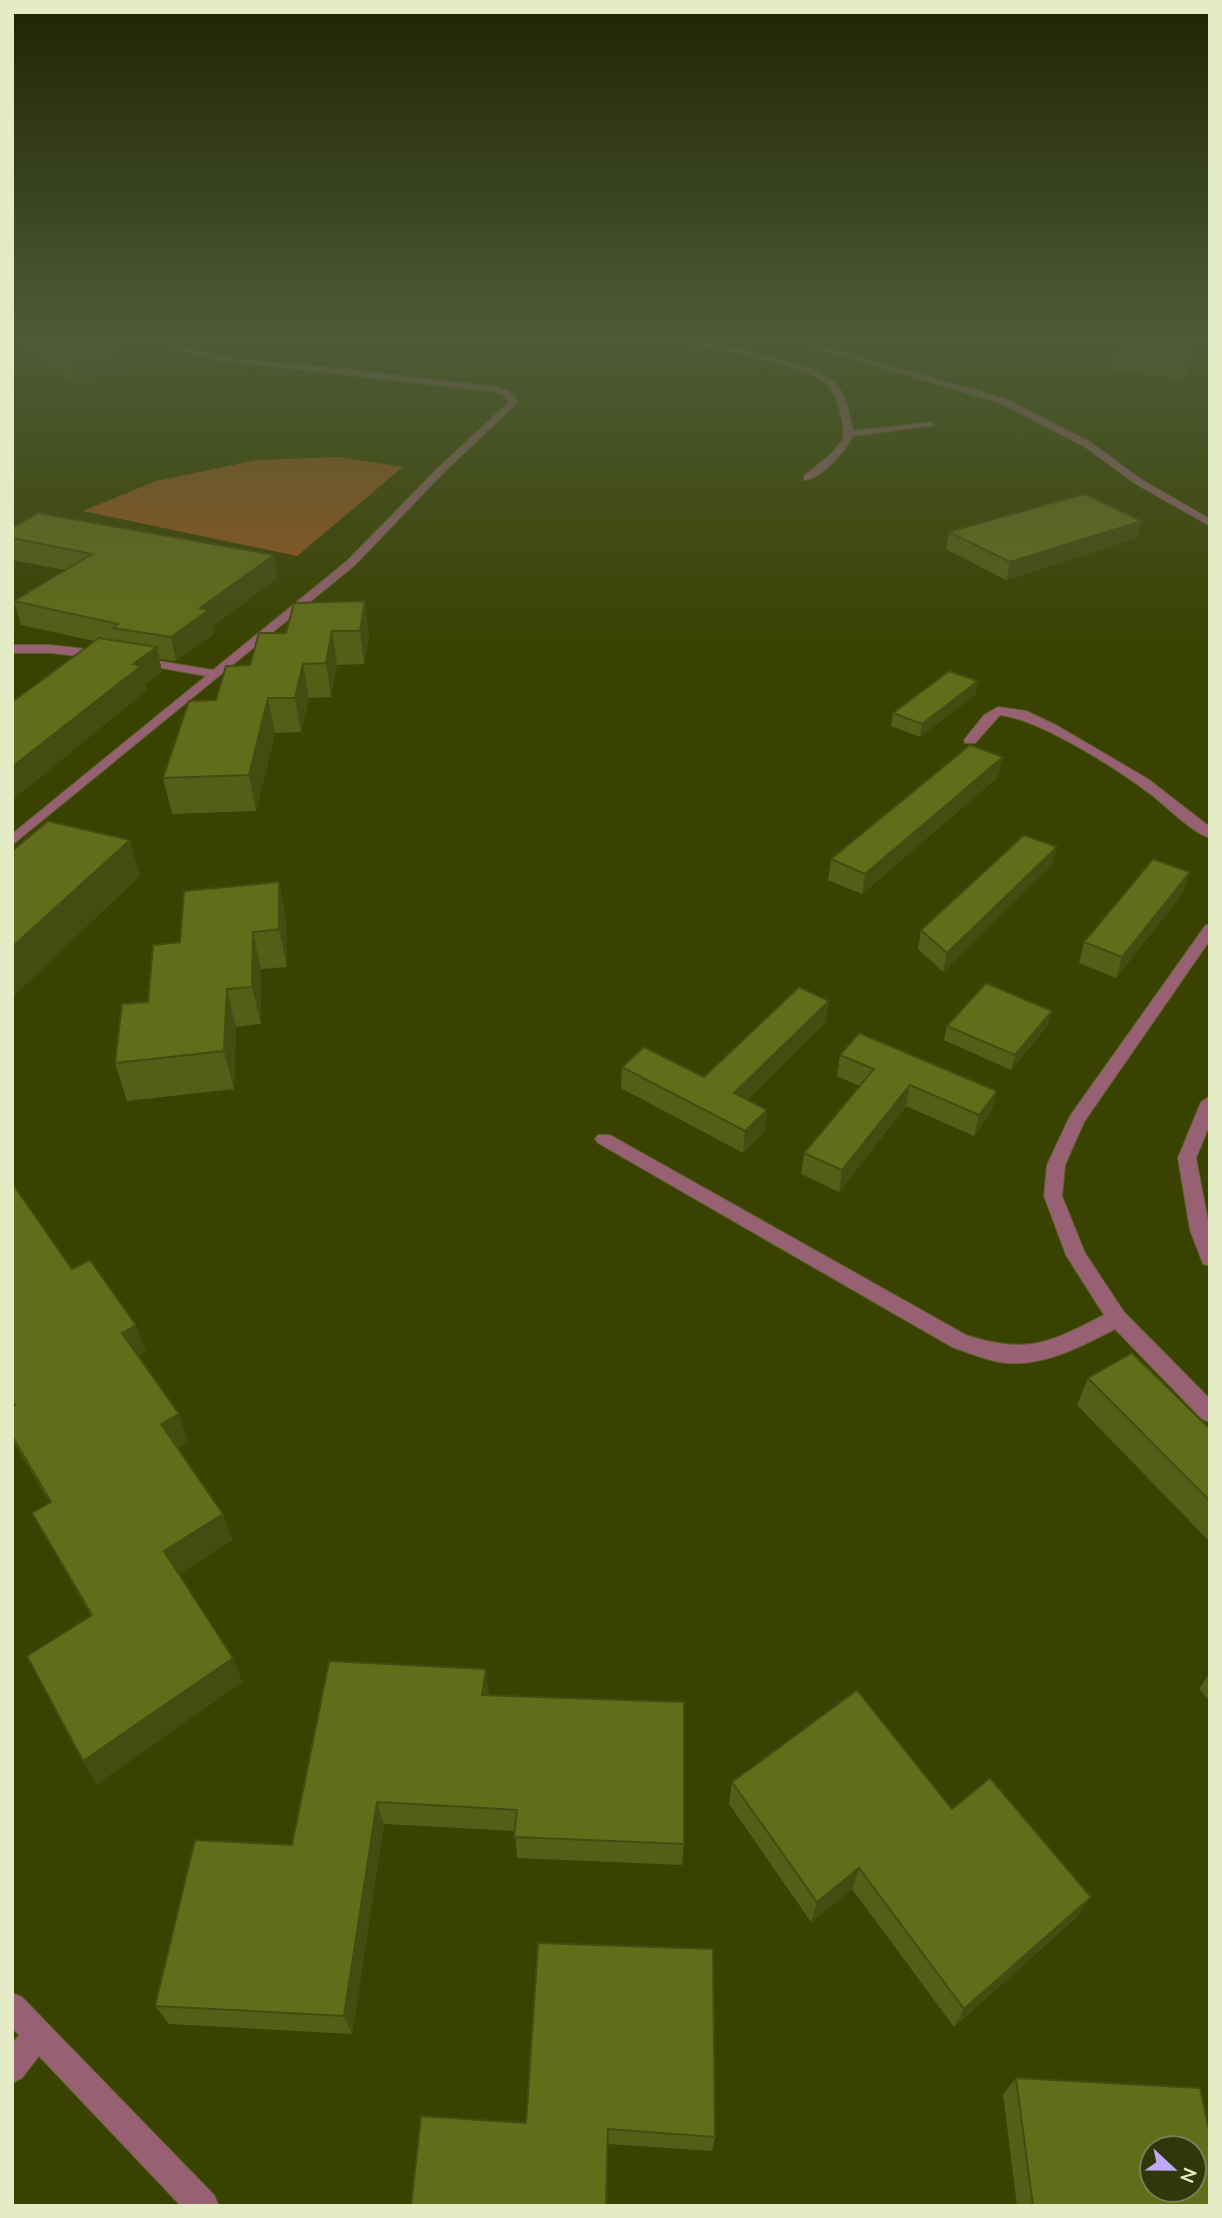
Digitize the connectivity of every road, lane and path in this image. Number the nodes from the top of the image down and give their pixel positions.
1 (473, 441) edge
2 (848, 441) edge
3 (1080, 441) edge
4 (807, 478) dead end
5 (1210, 523) edge
6 (12, 649) edge
7 (213, 674) junction
8 (970, 740) dead end
9 (1210, 834) edge
10 (12, 841) edge
11 (1210, 929) edge
12 (1210, 1102) edge
13 (604, 1139) dead end
14 (1210, 1259) edge
15 (1117, 1318) junction
16 (1210, 1413) edge
17 (12, 2007) edge
18 (38, 2034) junction
19 (12, 2068) edge
20 (203, 2206) edge

1 - 7 street
2 - 4 street
3 - 5 street
6 - 7 street
7 - 10 street
8 - 9 street
11 - 15 street
12 - 14 street
13 - 15 street
15 - 16 street
17 - 18 street
18 - 19 street
18 - 20 street

